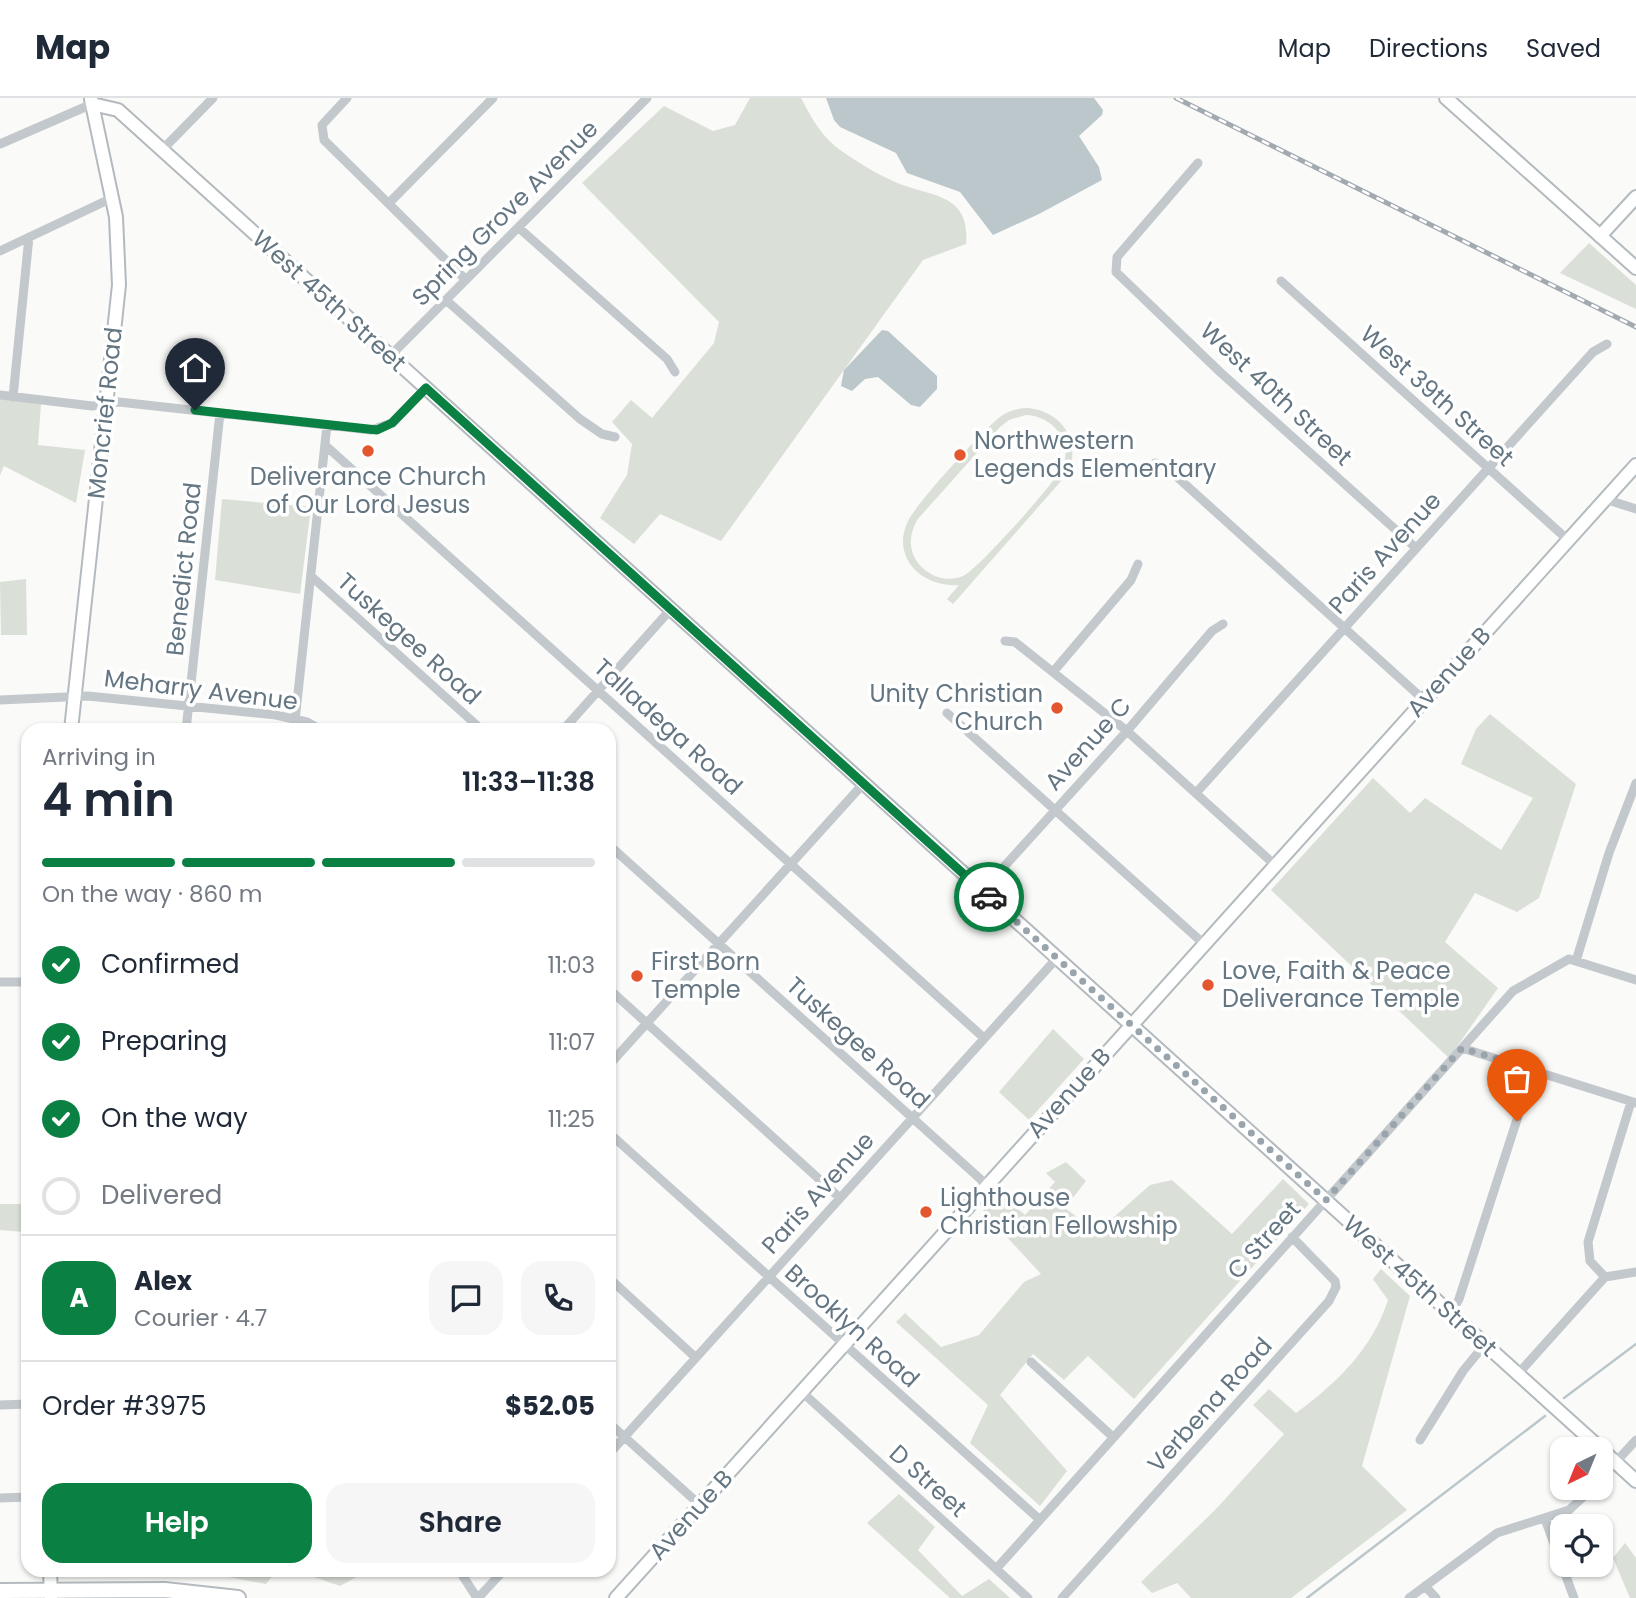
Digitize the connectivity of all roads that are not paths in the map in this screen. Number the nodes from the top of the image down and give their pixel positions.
1 (213, 98) edge
2 (348, 98) edge
3 (494, 98) edge
4 (647, 98) edge
5 (1447, 98) edge
6 (91, 101) edge
7 (0, 144) edge
8 (162, 150) junction
9 (1198, 163) dead end
10 (1636, 197) edge
11 (112, 198) junction
12 (389, 203) junction
13 (519, 228) junction
14 (1600, 236) junction
15 (29, 237) junction
16 (0, 251) edge
17 (1636, 268) edge
18 (466, 280) junction
19 (1281, 282) dead end
20 (446, 300) junction
21 (1607, 344) dead end
22 (390, 356) junction
23 (675, 372) dead end
24 (426, 388) junction
25 (0, 395) edge
26 (13, 397) junction
27 (106, 404) junction
28 (220, 413) junction
29 (327, 425) junction
30 (615, 437) dead end
31 (325, 445) junction
32 (1155, 463) dead end
33 (1636, 465) edge
34 (1488, 468) junction
35 (1605, 499) junction
36 (1636, 509) edge
37 (1568, 540) junction
38 (1416, 548) junction
39 (1138, 564) dead end
40 (311, 576) junction
41 (671, 609) junction
42 (1223, 624) dead end
43 (1344, 627) junction
44 (1005, 641) dead end
45 (1053, 672) junction
46 (598, 690) junction
47 (75, 697) junction
48 (0, 700) edge
49 (1424, 700) junction
50 (189, 706) junction
51 (947, 713) dead end
52 (295, 718) junction
53 (72, 723) edge
54 (187, 723) edge
55 (295, 723) edge
56 (306, 723) edge
57 (474, 723) edge
58 (569, 723) edge
59 (1127, 731) junction
60 (864, 783) junction
61 (1636, 783) edge
62 (1196, 793) junction
63 (1634, 796) edge
64 (1054, 811) junction
65 (616, 851) edge
66 (790, 863) junction
67 (1275, 865) junction
68 (982, 891) junction
69 (719, 944) junction
70 (1204, 944) junction
71 (1056, 958) junction
72 (1576, 961) junction
73 (1636, 980) edge
74 (0, 982) edge
75 (21, 982) edge
76 (616, 995) edge
77 (647, 1023) junction
78 (1131, 1025) junction
79 (984, 1038) junction
80 (1462, 1048) junction
81 (616, 1057) edge
82 (1533, 1070) junction
83 (1634, 1102) edge
84 (912, 1118) junction
85 (616, 1139) edge
86 (987, 1185) junction
87 (840, 1198) junction
88 (1326, 1200) junction
89 (1292, 1237) junction
90 (1636, 1272) edge
91 (768, 1277) junction
92 (1605, 1277) junction
93 (616, 1284) edge
94 (1451, 1314) junction
95 (844, 1344) junction
96 (1485, 1345) junction
97 (695, 1357) junction
98 (1031, 1362) dead end
99 (1518, 1374) junction
100 (802, 1392) junction
101 (21, 1404) edge
102 (0, 1405) edge
103 (616, 1430) edge
104 (624, 1437) junction
105 (1113, 1437) junction
106 (1588, 1437) edge
107 (1420, 1440) dead end
108 (1636, 1440) edge
109 (616, 1446) edge
110 (1616, 1462) junction
111 (1614, 1464) edge
112 (1636, 1481) edge
113 (21, 1497) edge
114 (0, 1498) edge
115 (1580, 1500) edge
116 (700, 1505) junction
117 (1038, 1519) junction
118 (1545, 1519) junction
119 (996, 1569) junction
120 (464, 1577) edge
121 (498, 1577) edge
122 (1425, 1586) junction
123 (0, 1591) edge
124 (51, 1594) edge
125 (238, 1598) edge
126 (478, 1598) edge
127 (616, 1598) edge
128 (1028, 1598) edge
129 (1062, 1598) edge
130 (1409, 1598) edge
131 (1436, 1598) edge
132 (1574, 1598) edge

1 - 8 street
2 - 12 street
3 - 12 street
4 - 13 street, Spring Grove Avenue
5 - 14 street
6 - 7 street
6 - 8 street, West 45th Street
6 - 11 street, Moncrief Road
8 - 22 street, West 45th Street
9 - 38 street, West 40th Street
10 - 14 street
11 - 15 street
11 - 27 street, Moncrief Road
12 - 18 street
13 - 18 street, Spring Grove Avenue
13 - 23 street
14 - 17 street
15 - 16 street
15 - 26 street
18 - 20 street, Spring Grove Avenue
19 - 34 street, West 39th Street
20 - 22 street, Spring Grove Avenue
20 - 30 street
21 - 34 street, Paris Avenue
22 - 24 street, West 45th Street
24 - 29 street
24 - 41 street, West 45th Street
25 - 26 street
26 - 27 street
27 - 28 street
27 - 47 street, Moncrief Road
28 - 29 street
28 - 50 street, Benedict Road
29 - 31 street
31 - 40 street
31 - 46 street, Talladega Road
32 - 43 street
33 - 35 street, Avenue B
34 - 37 street, West 39th Street
34 - 38 street, Paris Avenue
35 - 36 street
35 - 37 street, Avenue B
37 - 49 street, Avenue B
38 - 43 street, Paris Avenue
39 - 45 street
40 - 52 street
40 - 57 street, Tuskegee Road
41 - 46 street
41 - 60 street, West 45th Street
42 - 59 street, Avenue C
43 - 49 street
43 - 62 street, Paris Avenue
44 - 45 street
45 - 59 street
46 - 58 street
46 - 66 street, Talladega Road
47 - 48 street, Meharry Avenue
47 - 50 street, Meharry Avenue
47 - 53 street, Moncrief Road
49 - 67 street, Avenue B
50 - 52 street, Meharry Avenue
50 - 54 street, Benedict Road
51 - 64 street
52 - 55 street
52 - 56 street, Meharry Avenue
59 - 62 street
59 - 64 street, Avenue C
60 - 66 street
60 - 68 street, West 45th Street
61 - 63 street
62 - 67 street
63 - 72 street
64 - 68 street, Avenue C
64 - 70 street
65 - 69 street, Tuskegee Road
66 - 69 street
66 - 79 street, Talladega Road
67 - 70 street, Avenue B
68 - 71 street, West 45th Street
69 - 77 street
69 - 84 street, Tuskegee Road
70 - 78 street, Avenue B
71 - 78 street, West 45th Street
71 - 79 street, Paris Avenue
72 - 73 street
72 - 80 street, C Street
74 - 75 street
76 - 77 street
77 - 81 street
77 - 87 street
78 - 86 street, Avenue B
78 - 88 street, West 45th Street
79 - 84 street, Paris Avenue
80 - 82 street
80 - 88 street, C Street
82 - 83 street
82 - 94 street
83 - 92 street
84 - 86 street, Tuskegee Road
84 - 87 street, Paris Avenue
85 - 91 street, Brooklyn Road
86 - 95 street, Avenue B
87 - 91 street, Paris Avenue
88 - 89 street, C Street
88 - 94 street, West 45th Street
89 - 105 street, C Street
89 - 129 street, Verbena Road
90 - 92 street
91 - 95 street, Brooklyn Road
91 - 97 street, Paris Avenue
92 - 99 street
93 - 97 street
94 - 96 street, West 45th Street
95 - 100 street, Avenue B
95 - 117 street, Brooklyn Road
96 - 99 street, West 45th Street
96 - 107 street
97 - 104 street, Paris Avenue
98 - 105 street
99 - 106 street, West 45th Street
100 - 116 street, Avenue B
100 - 119 street, D Street
101 - 102 street
103 - 104 street
104 - 109 street, Paris Avenue
104 - 116 street
105 - 117 street, C Street
108 - 110 street
110 - 111 street
110 - 112 street, West 45th Street
113 - 114 street
115 - 118 street
116 - 127 street, Avenue B
117 - 119 street, C Street
118 - 122 street
118 - 132 street
119 - 128 street, D Street
120 - 126 street
121 - 126 street
122 - 130 street
122 - 131 street
123 - 124 main road
124 - 125 main road

